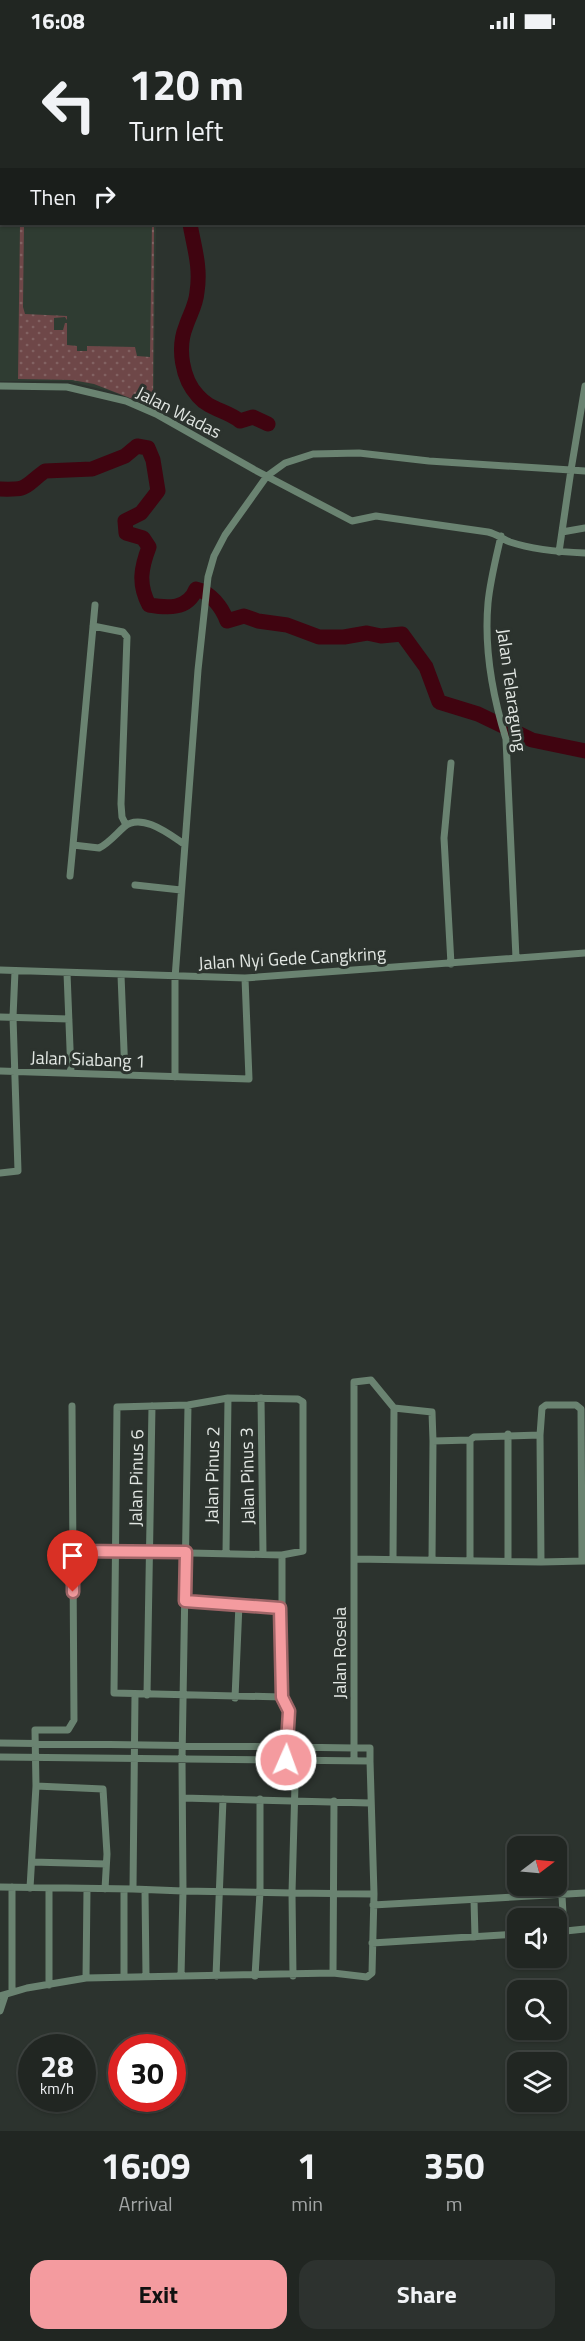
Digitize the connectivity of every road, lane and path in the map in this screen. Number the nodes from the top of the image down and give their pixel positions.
1 (0, 386) edge
2 (585, 386) edge
3 (571, 470) junction
4 (585, 471) edge
5 (267, 476) junction
6 (585, 528) edge
7 (562, 532) junction
8 (501, 536) junction
9 (559, 552) junction
10 (585, 553) edge
11 (95, 605) dead end
12 (93, 626) junction
13 (451, 763) dead end
14 (126, 825) junction
15 (73, 844) junction
16 (184, 844) junction
17 (70, 876) dead end
18 (135, 885) dead end
19 (181, 890) junction
20 (585, 953) edge
21 (516, 958) junction
22 (451, 964) junction
23 (0, 970) edge
24 (15, 971) junction
25 (67, 973) junction
26 (121, 975) junction
27 (175, 978) junction
28 (245, 978) junction
29 (0, 1017) edge
30 (13, 1017) junction
31 (69, 1019) junction
32 (0, 1071) edge
33 (15, 1072) junction
34 (70, 1073) junction
35 (125, 1076) junction
36 (175, 1077) junction
37 (0, 1173) edge
38 (228, 1398) junction
39 (261, 1398) junction
40 (188, 1405) junction
41 (72, 1406) dead end
42 (152, 1406) junction
43 (394, 1408) junction
44 (583, 1419) edge
45 (508, 1434) junction
46 (540, 1435) junction
47 (470, 1440) junction
48 (433, 1441) junction
49 (59, 1550) dead end
50 (73, 1551) junction
51 (116, 1551) junction
52 (150, 1551) junction
53 (186, 1552) junction
54 (226, 1553) junction
55 (263, 1553) junction
56 (282, 1555) junction
57 (354, 1559) junction
58 (393, 1559) junction
59 (432, 1560) junction
60 (470, 1561) junction
61 (508, 1561) junction
62 (583, 1561) edge
63 (541, 1562) junction
64 (185, 1601) junction
65 (239, 1605) junction
66 (280, 1608) junction
67 (135, 1695) junction
68 (147, 1695) junction
69 (184, 1696) junction
70 (282, 1697) junction
71 (235, 1698) junction
72 (0, 1743) edge
73 (34, 1743) junction
74 (135, 1744) junction
75 (182, 1745) junction
76 (286, 1747) junction
77 (296, 1748) junction
78 (354, 1748) junction
79 (0, 1757) edge
80 (35, 1757) junction
81 (133, 1758) junction
82 (182, 1760) junction
83 (286, 1760) junction
84 (296, 1761) junction
85 (354, 1761) junction
86 (370, 1761) junction
87 (36, 1786) junction
88 (183, 1798) junction
89 (224, 1799) junction
90 (260, 1799) junction
91 (295, 1800) junction
92 (334, 1802) junction
93 (370, 1803) junction
94 (32, 1862) junction
95 (106, 1864) junction
96 (0, 1887) edge
97 (12, 1887) junction
98 (30, 1888) junction
99 (49, 1888) junction
100 (87, 1888) junction
101 (105, 1889) junction
102 (124, 1889) junction
103 (133, 1889) junction
104 (145, 1890) junction
105 (183, 1891) junction
106 (220, 1891) junction
107 (260, 1892) junction
108 (292, 1893) junction
109 (585, 1893) edge
110 (333, 1894) junction
111 (374, 1894) junction
112 (567, 1895) edge
113 (562, 1896) joint
114 (474, 1900) junction
115 (373, 1905) junction
116 (561, 1908) edge
117 (585, 1929) edge
118 (567, 1930) edge
119 (507, 1935) edge
120 (475, 1937) junction
121 (372, 1943) junction
122 (333, 1973) junction
123 (146, 1976) junction
124 (181, 1976) junction
125 (216, 1976) junction
126 (255, 1976) junction
127 (293, 1976) junction
128 (124, 1977) junction
129 (86, 1978) junction
130 (49, 1985) junction
131 (6, 1995) edge
132 (0, 2011) edge

1 - 5 street, Jalan Wadas
2 - 3 street
3 - 4 street
3 - 5 street
3 - 7 street
5 - 8 street, Jalan Wadas
5 - 16 street
6 - 7 street
7 - 9 street
8 - 9 street, Jalan Wadas
8 - 21 street, Jalan Telaragung
9 - 10 street, Jalan Wadas
11 - 12 street
12 - 14 street
12 - 15 street
13 - 22 street
14 - 15 street
14 - 16 street
15 - 17 street
16 - 19 street
18 - 19 street
19 - 27 street
20 - 21 street, Jalan Nyi Gede Cangkring
21 - 22 street, Jalan Nyi Gede Cangkring
22 - 28 street, Jalan Nyi Gede Cangkring
23 - 24 street, Jalan Nyi Gede Cangkring
24 - 25 street, Jalan Nyi Gede Cangkring
24 - 30 street
25 - 26 street, Jalan Nyi Gede Cangkring
25 - 31 street
26 - 27 street, Jalan Nyi Gede Cangkring
26 - 35 street
27 - 28 street, Jalan Nyi Gede Cangkring
27 - 36 street
28 - 36 street, Jalan Siabang 1
29 - 30 street
30 - 31 street
30 - 33 street
31 - 34 street
32 - 33 street, Jalan Siabang 1
33 - 34 street, Jalan Siabang 1
33 - 37 street
34 - 35 street, Jalan Siabang 1
35 - 36 street, Jalan Siabang 1
38 - 39 street
38 - 40 street
38 - 54 street, Jalan Pinus 2
39 - 55 street, Jalan Pinus 3
39 - 56 street
40 - 42 street
40 - 53 street
41 - 50 street
42 - 51 street
42 - 52 street, Jalan Pinus 6
43 - 48 street
43 - 57 street, Jalan Rosela
43 - 58 street
44 - 46 street
44 - 62 street
45 - 46 street
45 - 47 street
45 - 61 street
46 - 63 street
47 - 48 street
47 - 60 street
48 - 59 street
49 - 50 street
50 - 51 street
50 - 73 street
51 - 52 street
51 - 67 street
52 - 53 street
52 - 68 street, Jalan Pinus 6
53 - 54 street
53 - 64 street
54 - 55 street
55 - 56 street
56 - 66 street
57 - 58 street
57 - 78 street, Jalan Rosela
58 - 59 street
59 - 60 street
60 - 61 street
61 - 63 street
62 - 63 street
64 - 65 street
64 - 69 street
65 - 66 street
65 - 71 street
66 - 70 street
67 - 68 street
67 - 74 street
68 - 69 street
69 - 71 street
69 - 75 street
70 - 71 street
70 - 76 street
72 - 73 street
73 - 74 street
73 - 80 street
74 - 75 street
74 - 81 street
75 - 76 street
75 - 82 street
76 - 77 street
76 - 83 street
77 - 78 street
77 - 84 street
78 - 85 street, Jalan Rosela
78 - 86 street
79 - 80 street
80 - 81 street
80 - 87 street
81 - 82 street
81 - 103 street
82 - 83 street
82 - 88 street
83 - 84 street
84 - 85 street
84 - 91 street
85 - 86 street
86 - 93 street
87 - 94 street
87 - 95 street
88 - 89 street
88 - 105 street
89 - 90 street
89 - 106 street
90 - 91 street
90 - 107 street
91 - 92 street
91 - 108 street
92 - 93 street
92 - 110 street
93 - 111 street
94 - 95 street
94 - 98 street
95 - 101 street
96 - 97 street
97 - 98 street
97 - 131 street
98 - 99 street
99 - 100 street
99 - 130 street
100 - 101 street
100 - 129 street
101 - 102 street
102 - 103 street
102 - 128 street
103 - 104 street
104 - 105 street
104 - 123 street
105 - 106 street
105 - 124 street
106 - 107 street
106 - 125 street
107 - 108 street
107 - 126 street
108 - 110 street
108 - 127 street
109 - 112 street
110 - 111 street
110 - 122 street
111 - 115 street
113 - 114 street
113 - 116 street
114 - 115 street
114 - 120 street
115 - 121 street
117 - 118 street
119 - 120 street
120 - 121 street
121 - 122 street
122 - 127 street
123 - 124 street
123 - 128 street
124 - 125 street
125 - 126 street
126 - 127 street
128 - 129 street
129 - 130 street
130 - 131 street
131 - 132 street

